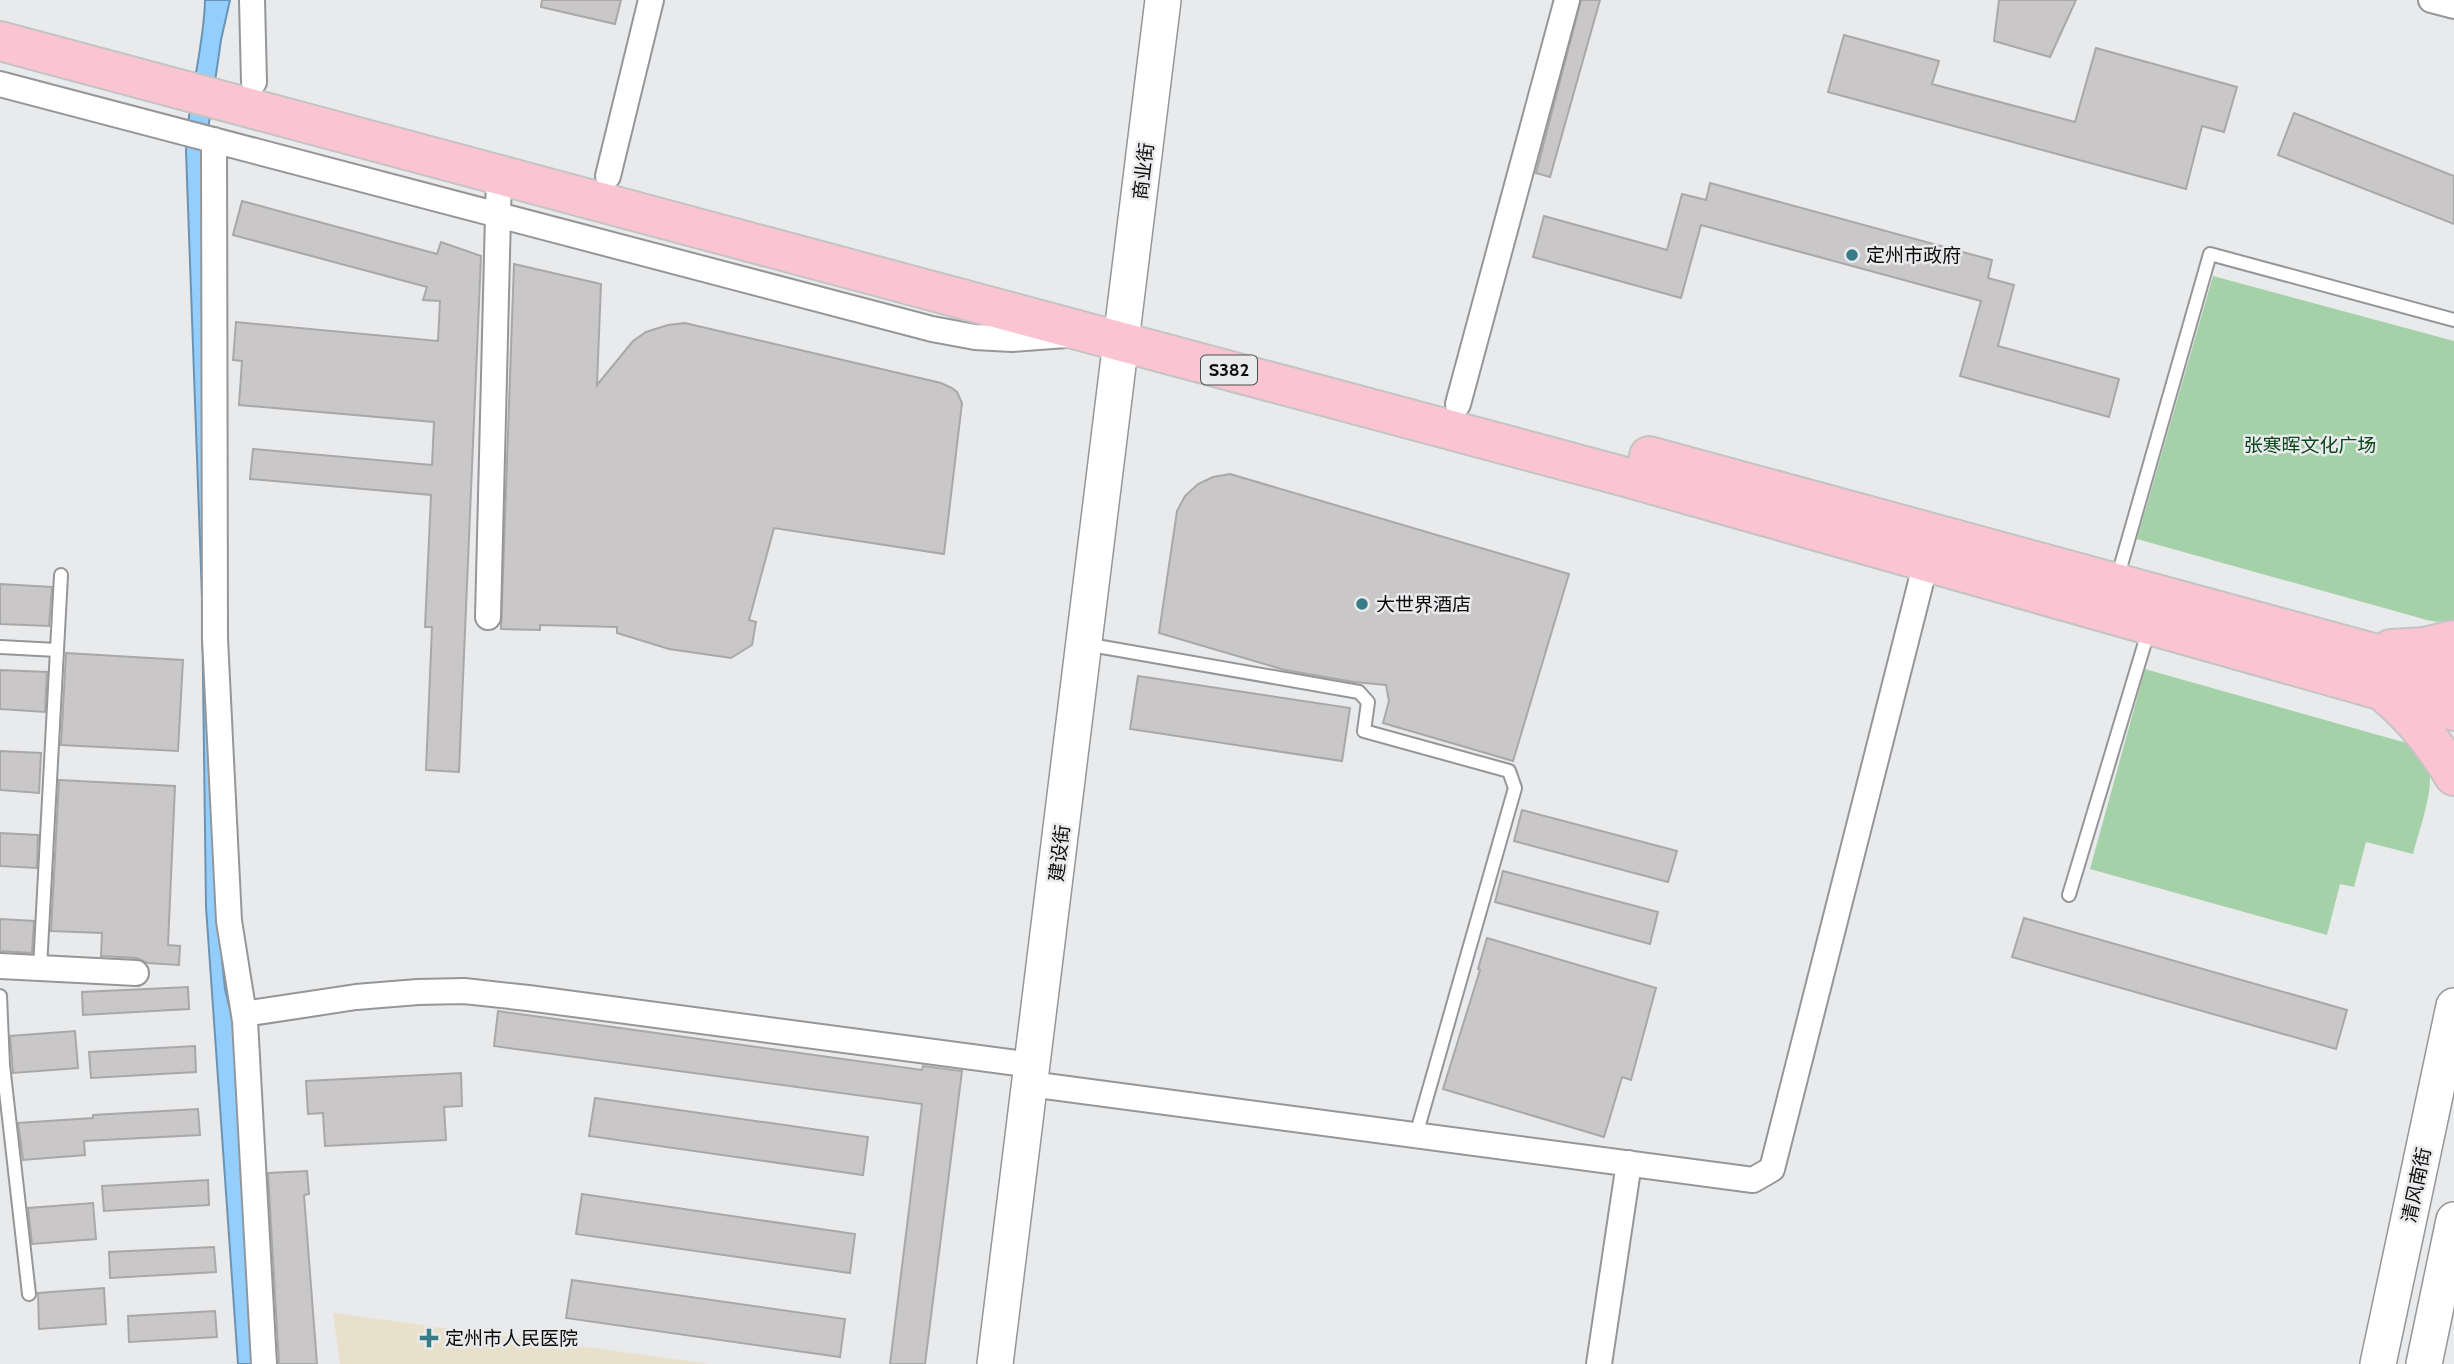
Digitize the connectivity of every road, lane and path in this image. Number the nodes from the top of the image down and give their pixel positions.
1 (253, 0) edge
2 (651, 0) edge
3 (1163, 0) edge
4 (1567, 0) edge
5 (2431, 0) edge
6 (2454, 6) edge
7 (0, 13) edge
8 (0, 41) edge
9 (254, 82) junction
10 (0, 84) edge
11 (214, 140) junction
12 (499, 175) junction
13 (608, 176) junction
14 (498, 215) junction
15 (2454, 320) edge
16 (1113, 330) junction
17 (1458, 404) junction
18 (1926, 562) junction
19 (61, 575) dead end
20 (2116, 583) junction
21 (488, 617) dead end
22 (2150, 625) junction
23 (2454, 640) edge
24 (1084, 644) junction
25 (0, 647) edge
26 (2360, 649) junction
27 (57, 650) junction
28 (2454, 675) edge
29 (2381, 691) junction
30 (2454, 711) edge
31 (2454, 776) edge
32 (2069, 895) dead end
33 (0, 966) edge
34 (40, 968) junction
35 (136, 973) dead end
36 (0, 996) edge
37 (2454, 1006) edge
38 (244, 1014) junction
39 (1031, 1075) junction
40 (1416, 1135) junction
41 (1629, 1163) junction
42 (2454, 1220) edge
43 (29, 1294) dead end
44 (264, 1364) edge
45 (995, 1364) edge
46 (1599, 1364) edge
47 (2378, 1364) edge
48 (2424, 1364) edge

1 - 9 street
2 - 13 street
3 - 16 street, 商业街
4 - 17 street
5 - 6 street
7 - 9 main road, S382
8 - 12 main road, S382
9 - 13 main road, S382
10 - 11 street
11 - 14 street
11 - 38 street
12 - 14 street
12 - 16 main road, S382
13 - 16 main road, S382
14 - 16 street
14 - 21 street
15 - 20 lane
16 - 17 main road, S382
16 - 18 main road, S382
16 - 24 street, 建设街
17 - 20 main road, S382
18 - 22 main road, S382
18 - 41 street
19 - 27 lane
20 - 26 main road, S382
22 - 29 main road, S382
22 - 32 lane
23 - 26 main road
24 - 39 street, 建设街
24 - 40 lane
25 - 27 lane
26 - 28 main road, S382
27 - 34 lane
29 - 30 main road, S382
29 - 31 main road
33 - 34 street
34 - 35 street
36 - 43 lane
37 - 47 street, 清风南街
38 - 39 street
38 - 44 street
39 - 40 street
39 - 45 street, 建设街
40 - 41 street
41 - 46 street
42 - 48 street

